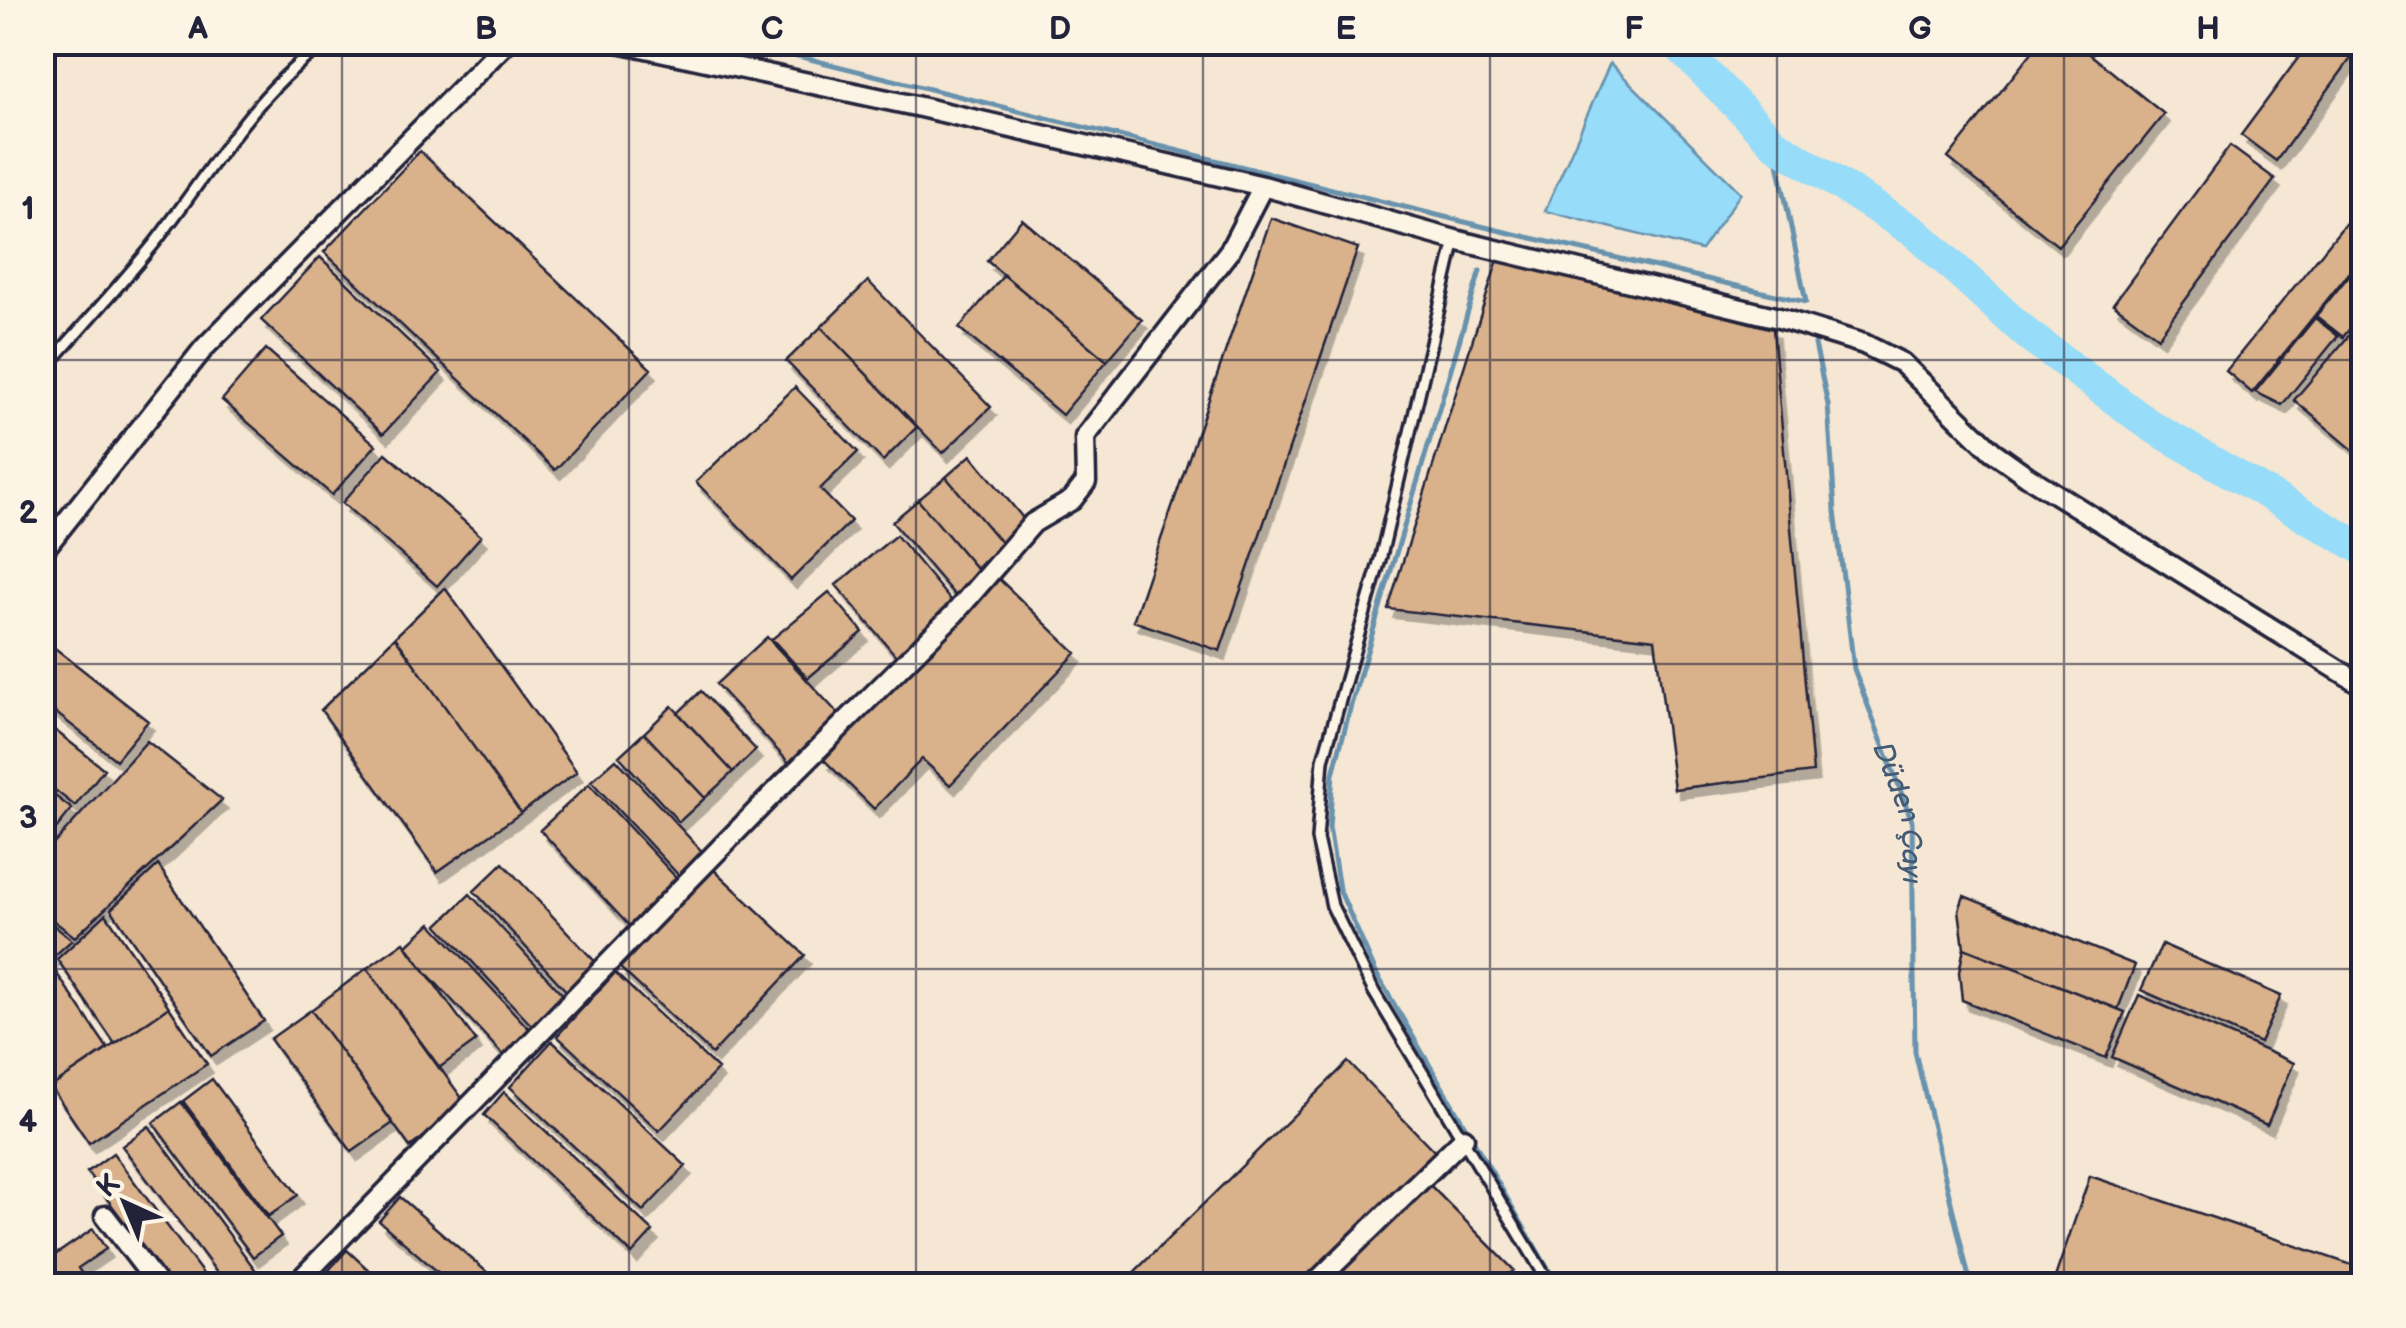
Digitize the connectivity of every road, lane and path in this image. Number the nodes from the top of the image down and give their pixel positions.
1 (326, 42) edge
2 (507, 42) edge
3 (618, 42) edge
4 (1264, 186) junction
5 (1455, 240) junction
6 (42, 372) edge
7 (42, 552) edge
8 (2364, 686) edge
9 (1464, 1138) junction
10 (105, 1216) dead end
11 (159, 1286) edge
12 (294, 1286) edge
13 (1312, 1286) edge
14 (1551, 1286) edge

1 - 6 lane
2 - 7 street
3 - 4 street
4 - 5 street
4 - 12 street
5 - 8 street
5 - 9 lane
9 - 13 street
9 - 14 lane
10 - 11 street

